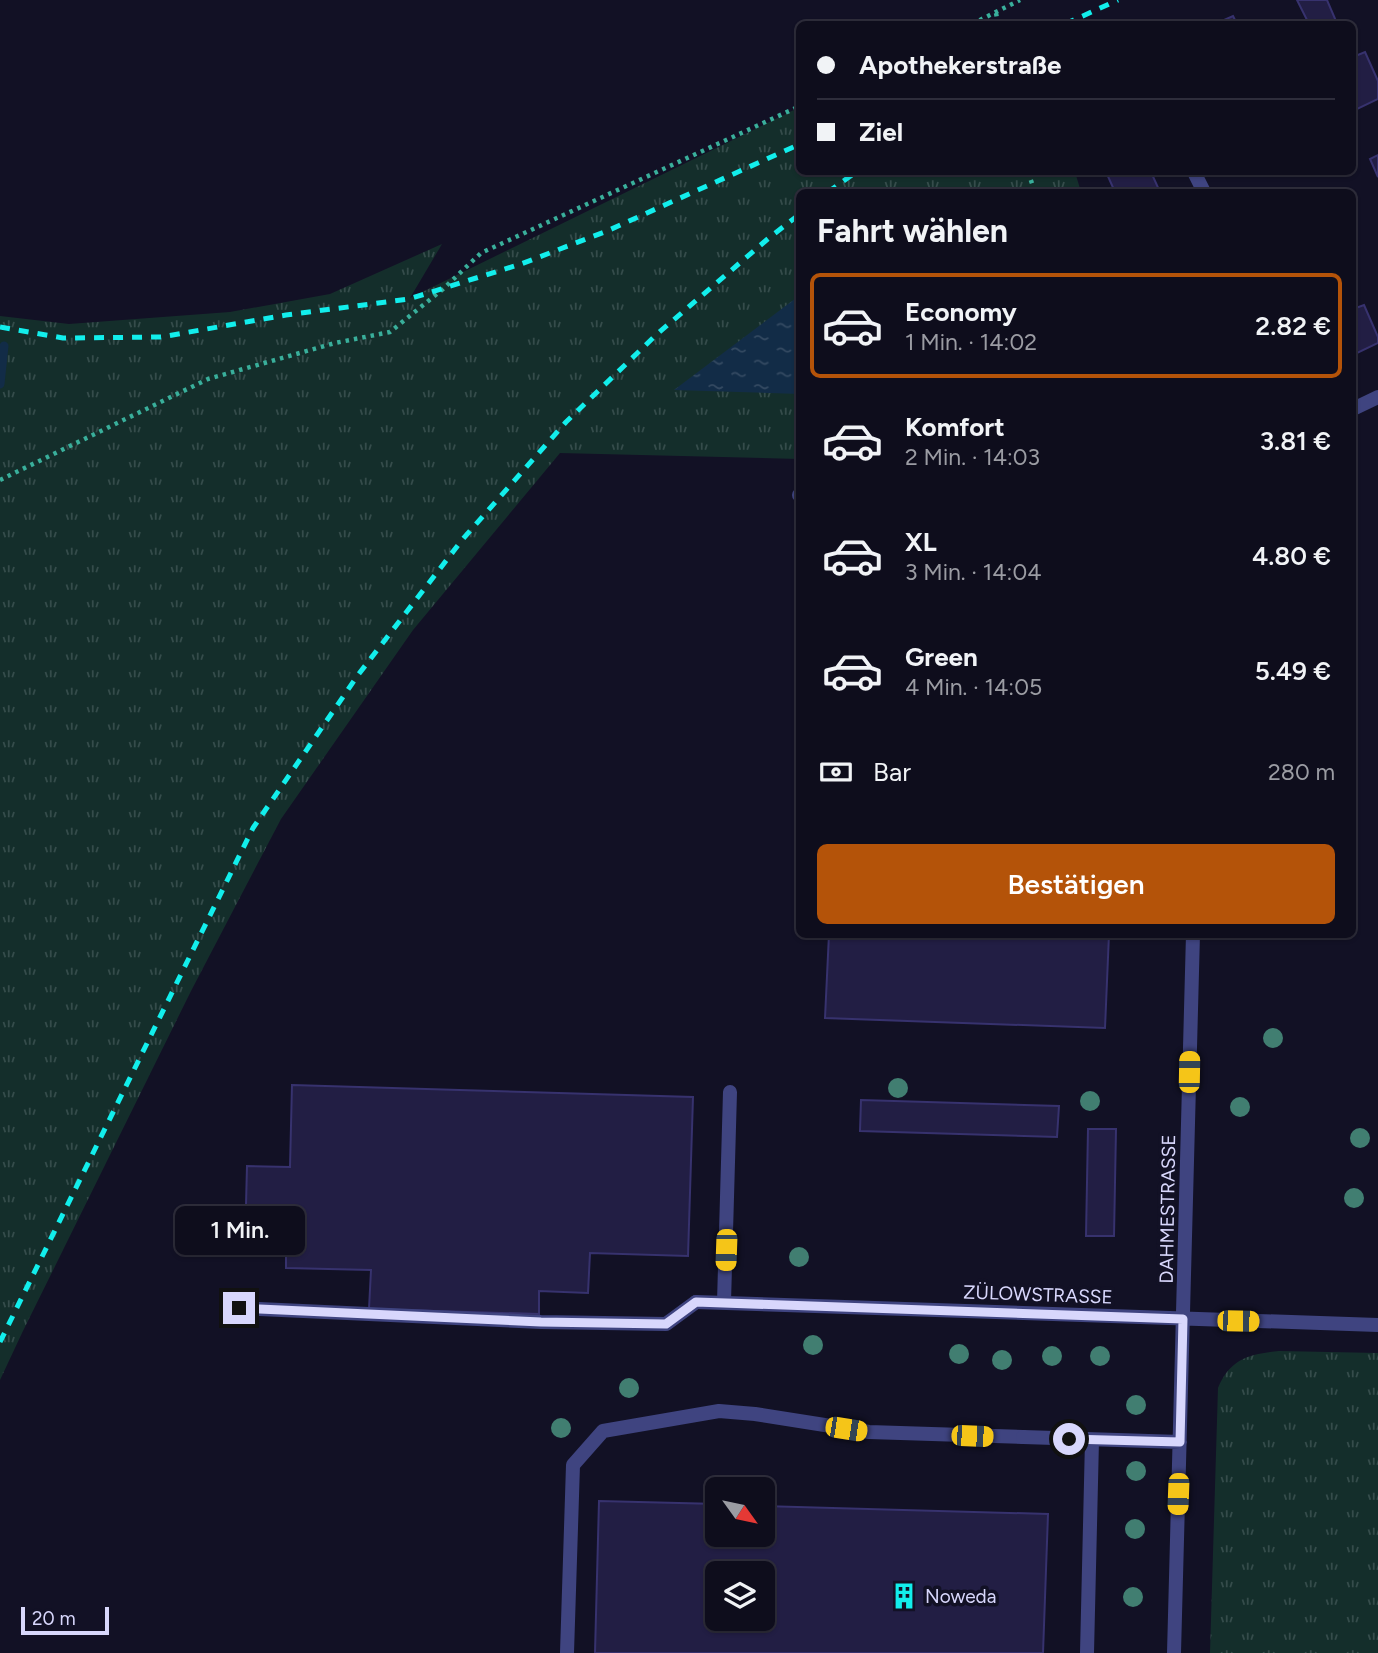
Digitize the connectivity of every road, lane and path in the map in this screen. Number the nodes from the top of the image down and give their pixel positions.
1 (1020, 0) edge
2 (996, 13) junction
3 (979, 21) edge
4 (997, 21) edge
5 (796, 108) edge
6 (1378, 397) edge
7 (1356, 408) edge
8 (0, 480) edge
9 (1193, 938) edge
10 (730, 1092) dead end
11 (724, 1302) junction
12 (239, 1308) dead end
13 (1183, 1319) junction
14 (1378, 1325) edge
15 (1092, 1440) junction
16 (1180, 1442) junction
17 (567, 1653) edge
18 (1087, 1653) edge
19 (1174, 1653) edge

1 - 2 path
2 - 3 path
2 - 4 path
5 - 8 path
6 - 7 street
9 - 13 street, DAHMESTRASSE
10 - 11 street
11 - 12 street, ZÜLOWSTRASSE
11 - 13 street, ZÜLOWSTRASSE
13 - 14 street, ZÜLOWSTRASSE
13 - 16 street, DAHMESTRASSE
15 - 16 street
15 - 17 street
15 - 18 street
16 - 19 street, DAHMESTRASSE

